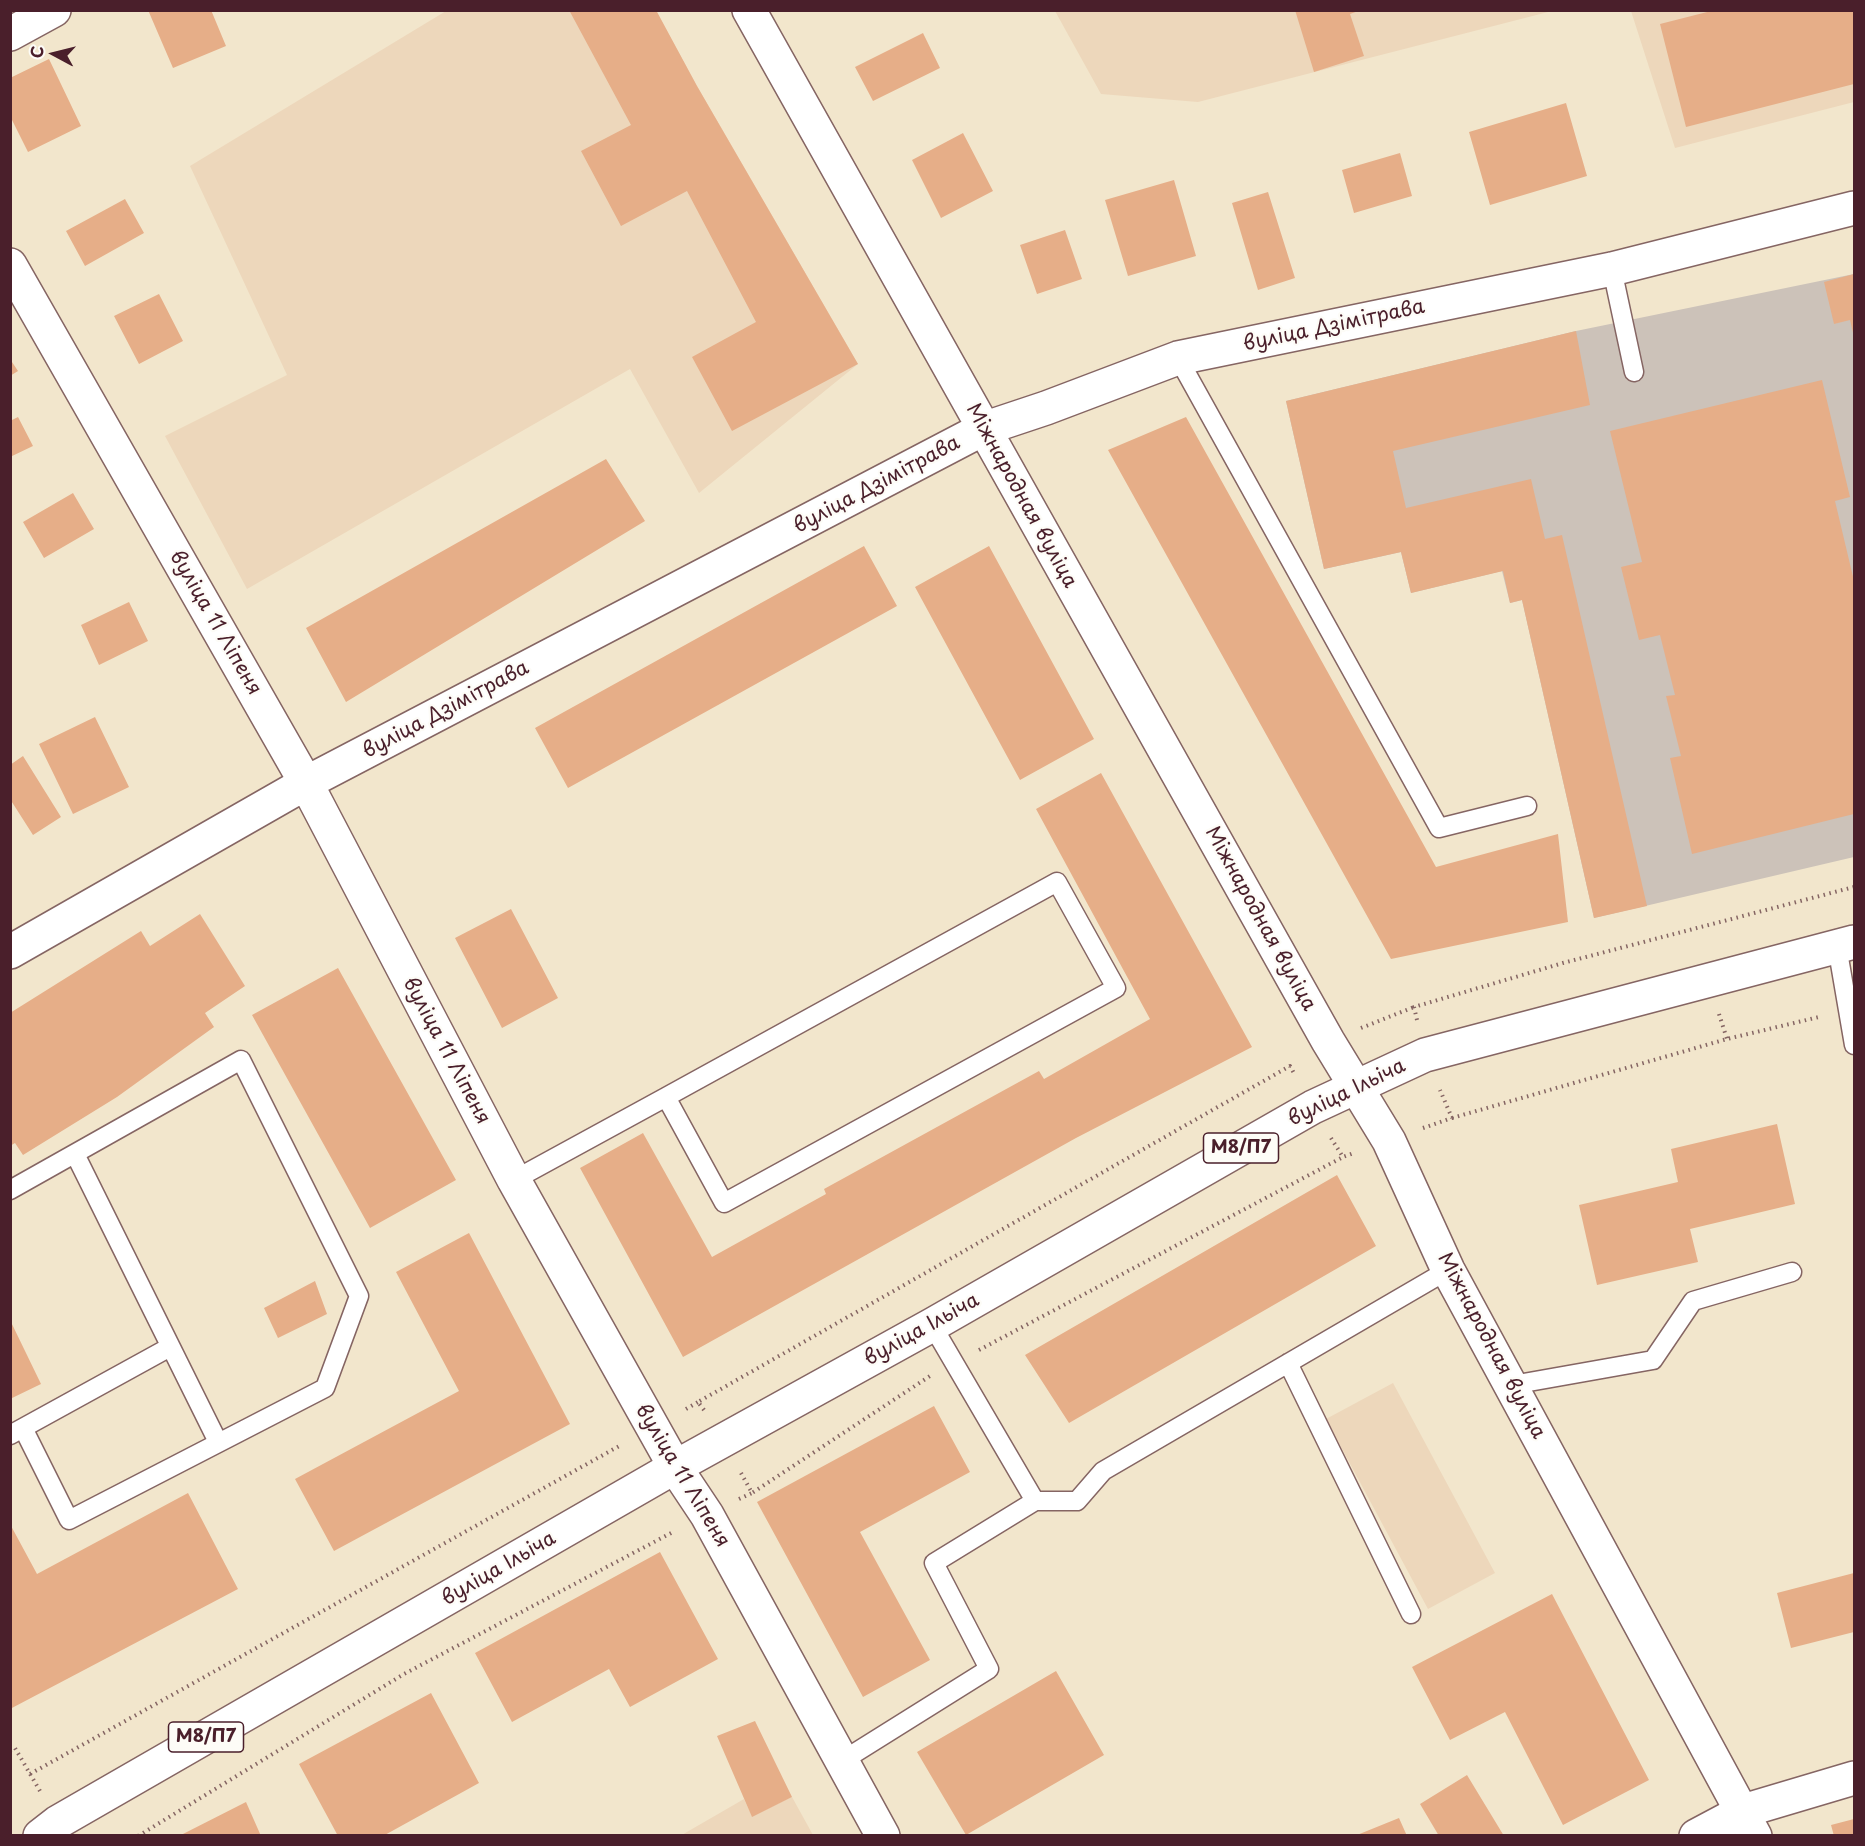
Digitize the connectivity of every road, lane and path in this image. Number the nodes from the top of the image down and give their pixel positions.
1 (54, 10) edge
2 (749, 10) edge
3 (10, 34) edge
4 (1854, 208) edge
5 (10, 265) edge
6 (1612, 269) junction
7 (1178, 358) junction
8 (1634, 372) dead end
9 (983, 429) junction
10 (306, 783) junction
11 (1527, 806) dead end
12 (1846, 944) edge
13 (10, 952) edge
14 (1848, 1010) junction
15 (1854, 1046) edge
16 (1357, 1086) junction
17 (666, 1097) junction
18 (1452, 1118) dead end
19 (75, 1154) junction
20 (1343, 1157) dead end
21 (514, 1180) junction
22 (10, 1190) edge
23 (1448, 1270) junction
24 (1791, 1272) dead end
25 (932, 1325) junction
26 (170, 1347) junction
27 (954, 1363) junction
28 (1288, 1363) junction
29 (1512, 1385) junction
30 (698, 1402) dead end
31 (652, 1428) junction
32 (17, 1431) edge
33 (724, 1440) junction
34 (218, 1442) junction
35 (675, 1467) junction
36 (752, 1493) junction
37 (1035, 1501) junction
38 (707, 1515) junction
39 (1411, 1614) dead end
40 (842, 1761) junction
41 (30, 1774) dead end
42 (1854, 1778) edge
43 (1749, 1823) edge
44 (40, 1836) edge
45 (138, 1836) edge
46 (883, 1836) edge
47 (1696, 1836) edge

1 - 3 street
2 - 9 street, Міжнародная вуліца
4 - 6 street, вуліца Дзімітрава
5 - 10 street, вуліца 11 Ліпеня
6 - 7 street, вуліца Дзімітрава
6 - 8 lane
7 - 9 street, вуліца Дзімітрава
7 - 11 lane
9 - 10 street, вуліца Дзімітрава
9 - 16 street, Міжнародная вуліца
10 - 13 street, вуліца Дзімітрава
10 - 21 street, вуліца 11 Ліпеня
12 - 14 lane
12 - 16 street, вуліца Ільіча / М8/П7
14 - 15 lane
14 - 18 path
16 - 23 street, Міжнародная вуліца
16 - 25 street, вуліца Ільіча / М8/П7
17 - 17 lane
17 - 21 lane
19 - 22 lane
19 - 26 lane
19 - 34 lane
20 - 27 path
21 - 31 street, вуліца 11 Ліпеня
23 - 28 lane
23 - 29 street, Міжнародная вуліца
24 - 29 lane
25 - 27 lane
25 - 33 street, вуліца Ільіча / М8/П7
26 - 32 lane
26 - 34 lane
27 - 36 path
27 - 37 lane
28 - 37 lane
28 - 39 lane
29 - 43 street, Міжнародная вуліца
30 - 31 path
31 - 35 street, вуліца 11 Ліпеня
31 - 41 path
32 - 34 lane
33 - 35 street, вуліца Ільіча / М8/П7
33 - 36 path
35 - 38 street, вуліца 11 Ліпеня
35 - 44 street, вуліца Ільіча / М8/П7
36 - 38 path
37 - 40 lane
38 - 40 street, вуліца 11 Ліпеня
38 - 45 path
40 - 46 street, вуліца 11 Ліпеня
42 - 43 street
43 - 47 street

